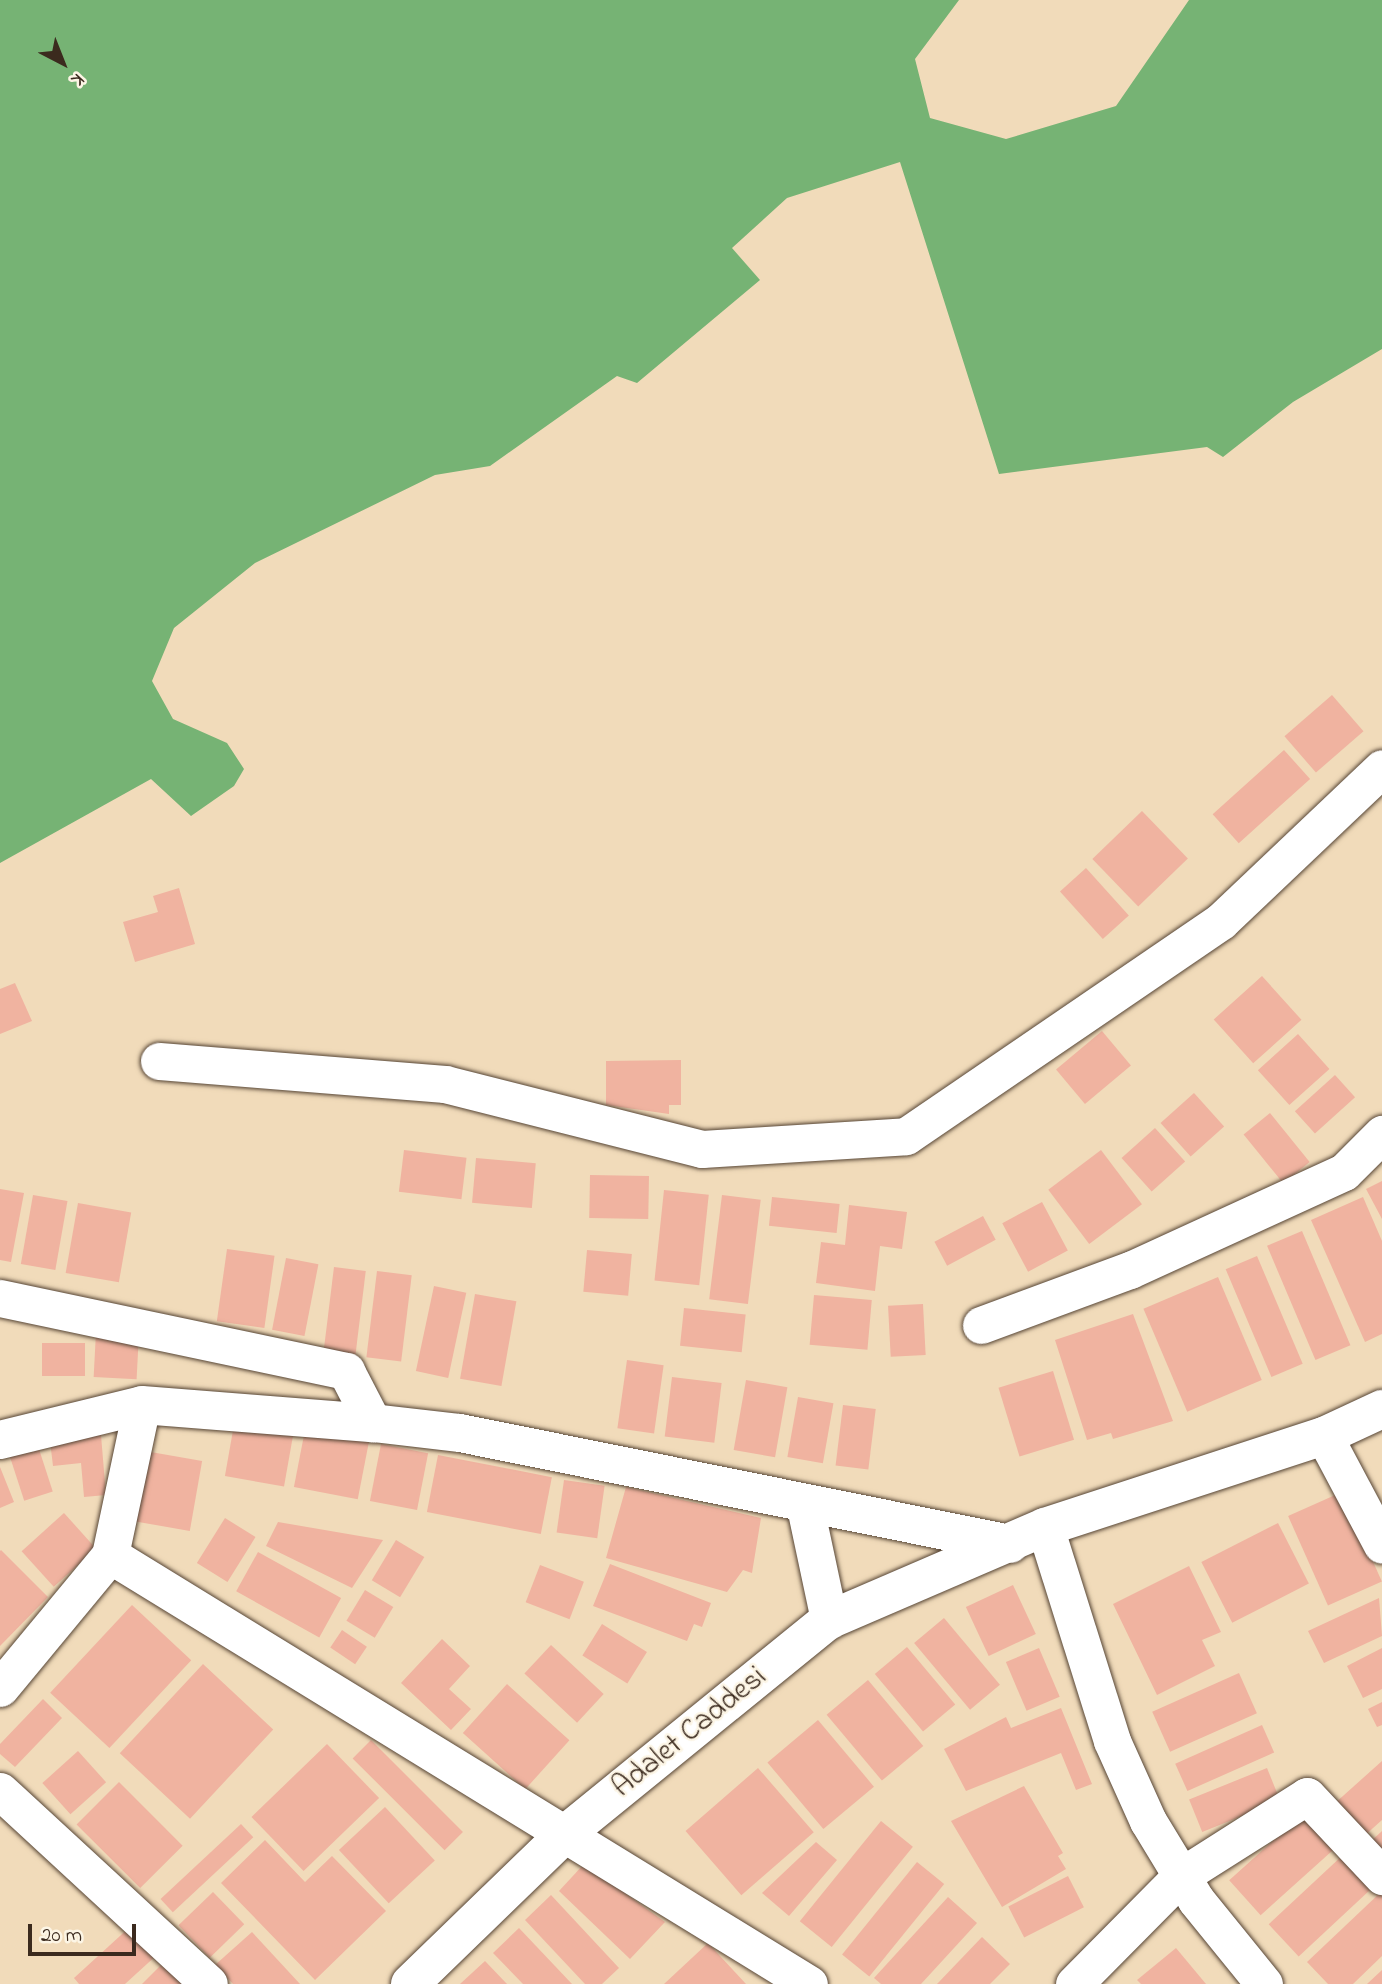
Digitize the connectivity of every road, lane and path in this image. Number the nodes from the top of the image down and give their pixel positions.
1 (1382, 768) edge
2 (159, 1061) dead end
3 (1382, 1134) edge
4 (0, 1298) edge
5 (981, 1325) dead end
6 (142, 1405) junction
7 (1382, 1409) edge
8 (373, 1423) junction
9 (1324, 1436) junction
10 (0, 1440) edge
11 (804, 1502) junction
12 (1045, 1527) junction
13 (1010, 1544) junction
14 (1382, 1545) edge
15 (110, 1555) junction
16 (829, 1620) junction
17 (0, 1688) edge
18 (0, 1791) edge
19 (565, 1835) junction
20 (1181, 1876) junction
21 (1382, 1876) edge
22 (209, 1984) edge
23 (410, 1984) edge
24 (809, 1984) edge
25 (1074, 1984) edge
26 (1264, 1984) edge

1 - 2 street
3 - 5 street
4 - 8 street
6 - 8 street
6 - 10 street
6 - 15 street
7 - 9 street, Adalet Caddesi
8 - 11 street
9 - 12 street, Adalet Caddesi
9 - 14 street
11 - 13 street
11 - 16 street
12 - 13 street, Adalet Caddesi
12 - 20 street
13 - 16 street, Adalet Caddesi
15 - 17 street
15 - 19 street
16 - 19 street, Adalet Caddesi
18 - 22 street
19 - 23 street, Adalet Caddesi
19 - 24 street
20 - 21 street
20 - 25 street
20 - 26 street

